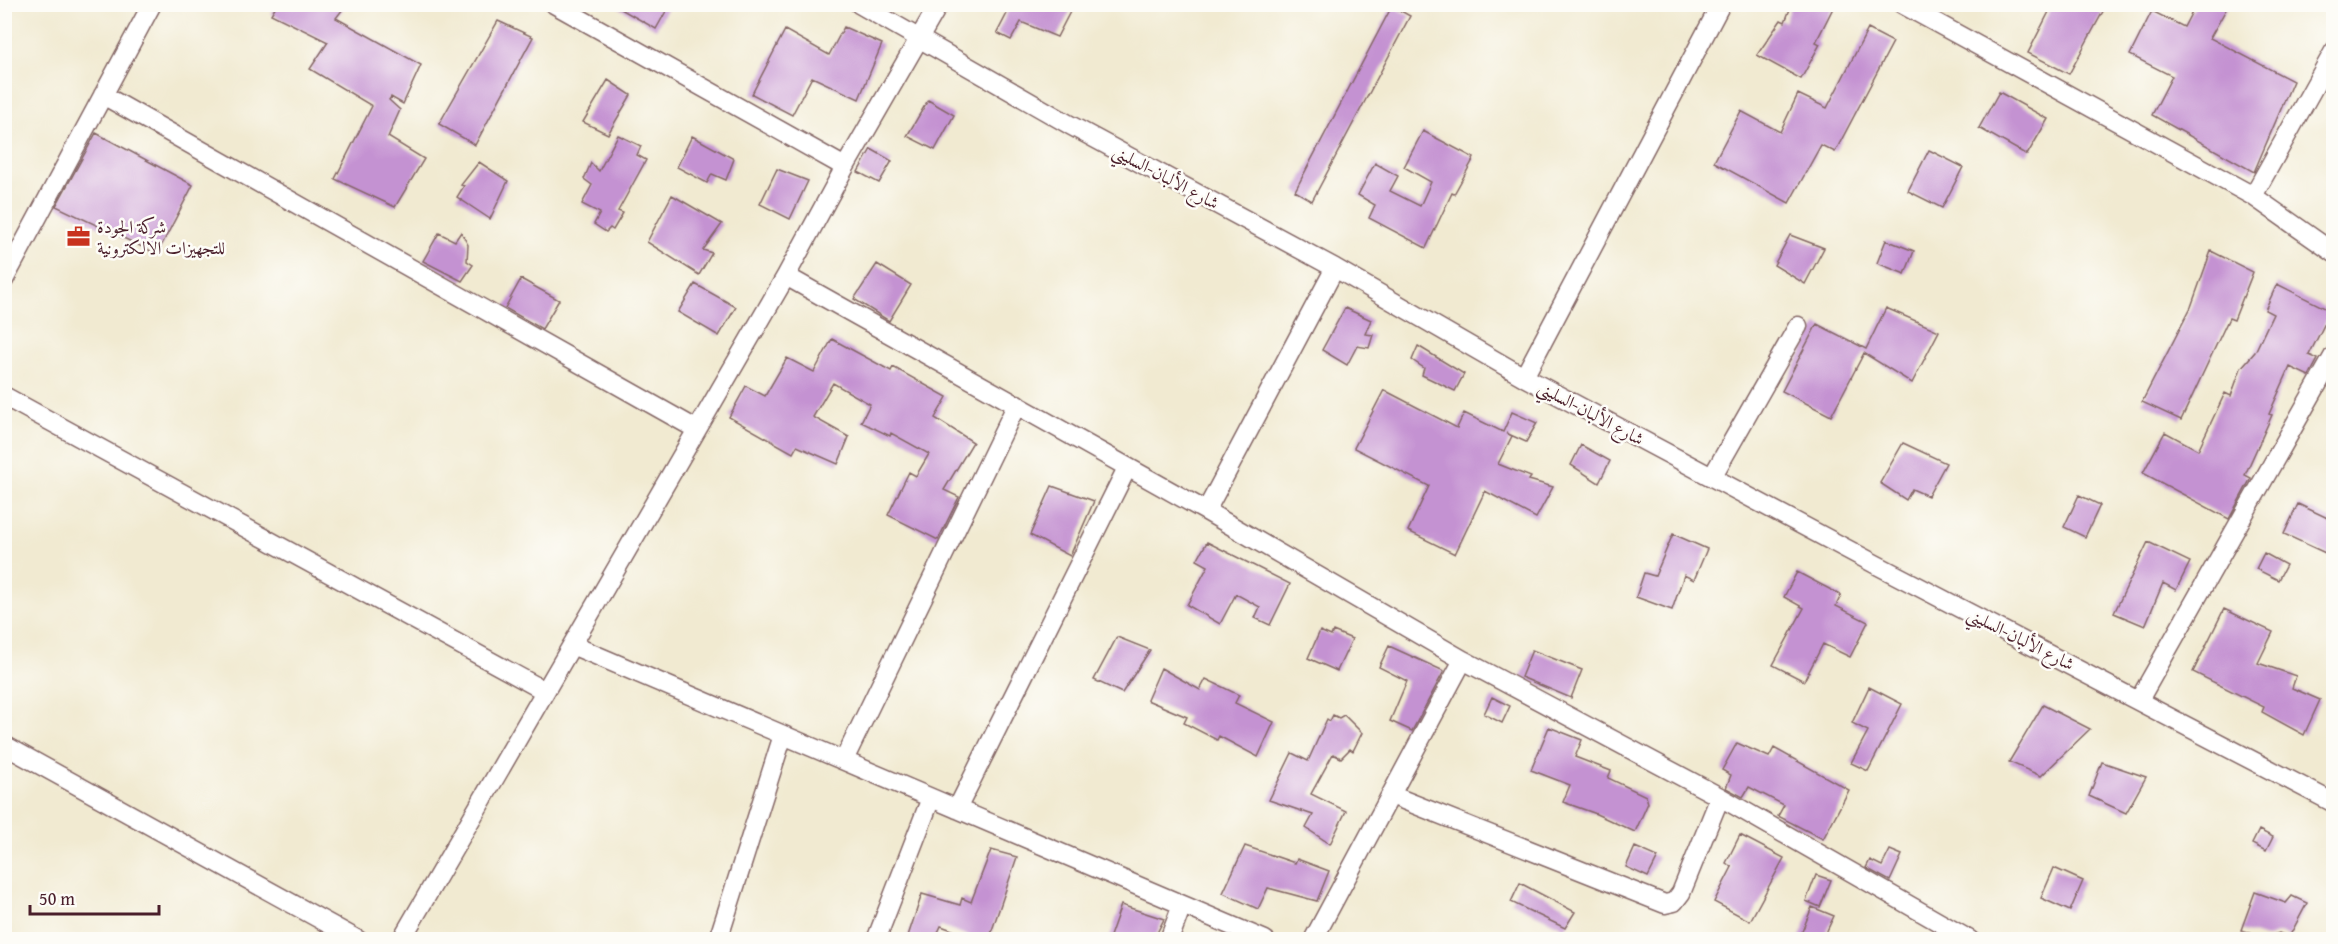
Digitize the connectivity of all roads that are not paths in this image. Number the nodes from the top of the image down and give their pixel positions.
1 (152, 4) edge
2 (554, 4) edge
3 (859, 4) edge
4 (939, 4) edge
5 (1721, 4) edge
6 (1902, 4) edge
7 (920, 37) junction
8 (2334, 51) edge
9 (103, 95) junction
10 (845, 167) junction
11 (2253, 196) junction
12 (2334, 253) edge
13 (1335, 268) junction
14 (786, 276) junction
15 (4, 280) edge
16 (1798, 326) dead end
17 (2334, 355) edge
18 (1524, 377) junction
19 (4, 396) edge
20 (1017, 404) junction
21 (696, 429) junction
22 (1127, 468) junction
23 (1712, 477) junction
24 (1206, 512) junction
25 (572, 645) junction
26 (1463, 660) junction
27 (543, 690) junction
28 (2139, 700) junction
29 (783, 735) junction
30 (4, 745) edge
31 (844, 760) junction
32 (1391, 795) junction
33 (2331, 795) edge
34 (1720, 797) junction
35 (931, 798) junction
36 (957, 809) junction
37 (1182, 904) junction
38 (358, 939) edge
39 (401, 939) edge
40 (718, 939) edge
41 (876, 939) edge
42 (1169, 939) edge
43 (1265, 939) edge
44 (1313, 939) edge
45 (1970, 939) edge

1 - 9 street
2 - 10 street
3 - 7 street, شارع الألبان-السليني
4 - 7 street
5 - 18 street
6 - 11 street
7 - 10 street
7 - 13 street, شارع الألبان-السليني
8 - 11 street
9 - 15 street
9 - 21 street
10 - 14 street
11 - 12 street
13 - 18 street, شارع الألبان-السليني
13 - 24 street
14 - 20 street
14 - 21 street
16 - 23 street
17 - 28 street
18 - 23 street, شارع الألبان-السليني
19 - 27 street
20 - 22 street
20 - 31 street
21 - 25 street
22 - 24 street
22 - 36 street
23 - 28 street, شارع الألبان-السليني
24 - 26 street
25 - 27 street
25 - 29 street
26 - 32 street
26 - 34 street
27 - 39 street
28 - 33 street, شارع الألبان-السليني
29 - 31 street
29 - 40 street
30 - 38 street
31 - 35 street
32 - 34 street
32 - 44 street
34 - 45 street
35 - 36 street
35 - 41 street
36 - 37 street
37 - 42 street
37 - 43 street

